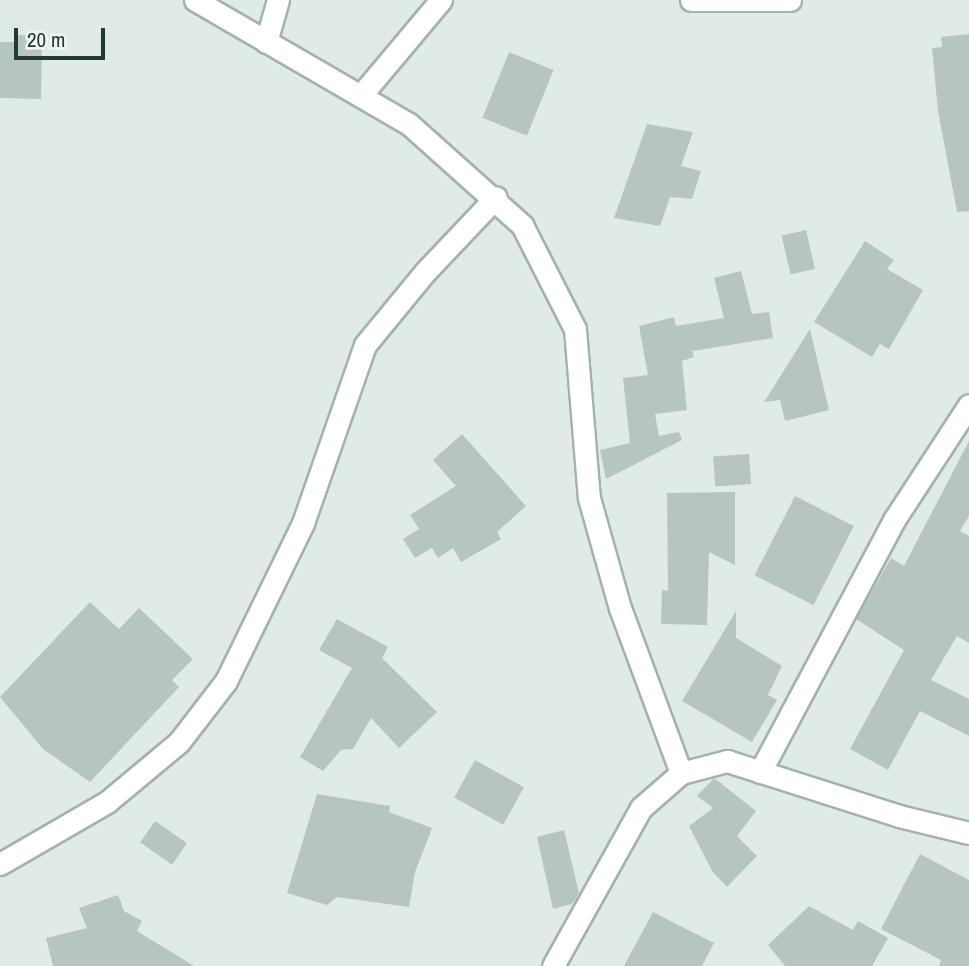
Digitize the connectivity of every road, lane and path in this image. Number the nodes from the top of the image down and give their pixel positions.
1 (195, 0) edge
2 (278, 0) edge
3 (441, 0) edge
4 (691, 0) edge
5 (790, 0) edge
6 (266, 42) junction
7 (362, 94) junction
8 (496, 197) junction
9 (969, 405) edge
10 (760, 772) junction
11 (681, 773) junction
12 (969, 833) edge
13 (0, 864) edge
14 (554, 966) edge

1 - 6 street
2 - 6 street
3 - 7 street
4 - 5 street
6 - 7 street
7 - 8 street
8 - 11 street
8 - 13 street
9 - 10 street
10 - 11 street
10 - 12 street
11 - 14 street

